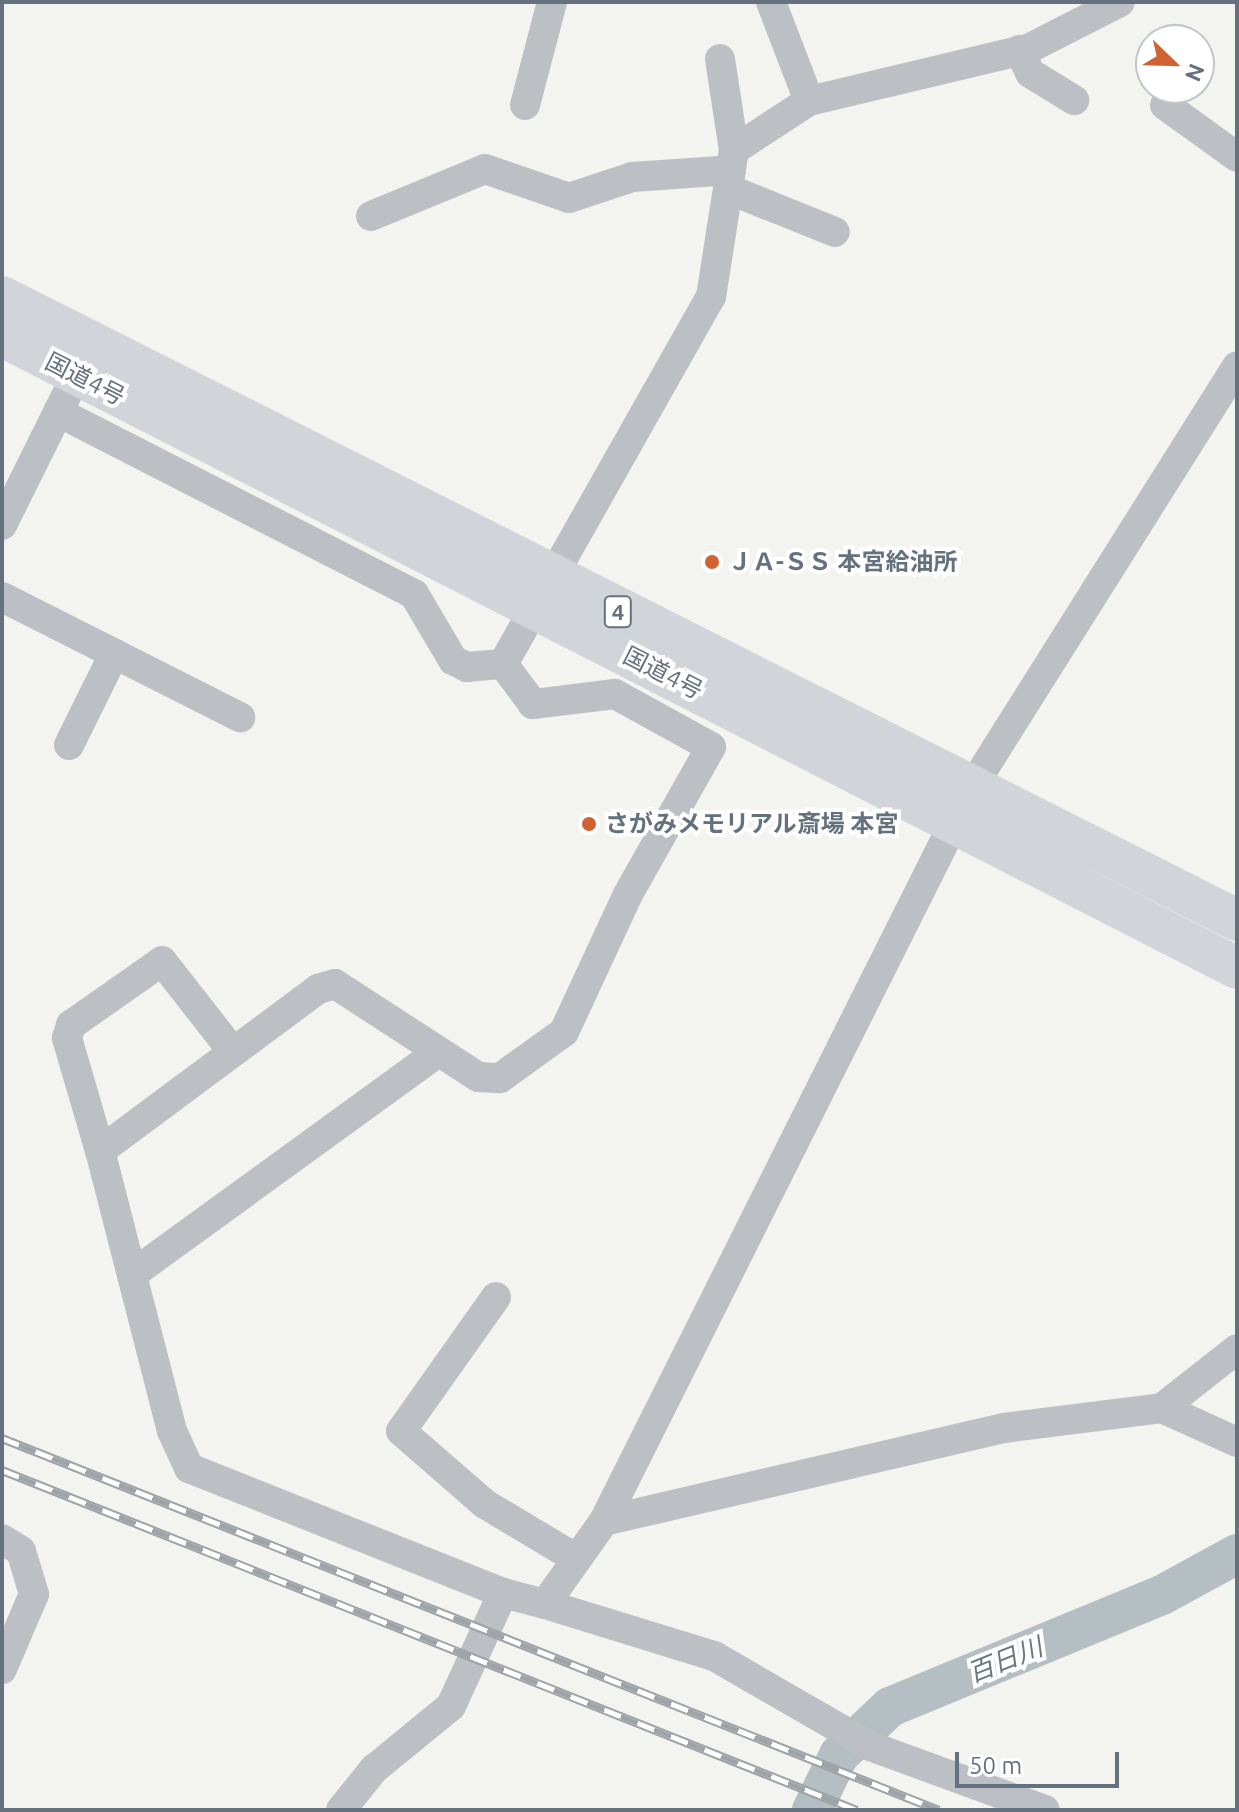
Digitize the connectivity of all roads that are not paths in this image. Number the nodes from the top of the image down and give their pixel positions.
1 (552, 2) edge
2 (771, 2) edge
3 (1120, 2) edge
4 (1086, 11) edge
5 (1019, 50) junction
6 (720, 59) dead end
7 (1074, 100) dead end
8 (809, 101) junction
9 (525, 105) dead end
10 (1165, 105) dead end
11 (1237, 157) edge
12 (731, 170) junction
13 (371, 216) dead end
14 (835, 232) dead end
15 (2, 297) edge
16 (2, 336) edge
17 (1237, 366) edge
18 (67, 394) junction
19 (2, 525) edge
20 (542, 593) junction
21 (2, 597) edge
22 (114, 654) junction
23 (503, 664) junction
24 (240, 717) dead end
25 (69, 745) dead end
26 (965, 804) junction
27 (1237, 920) edge
28 (1237, 968) edge
29 (233, 1052) junction
30 (438, 1052) junction
31 (100, 1151) junction
32 (134, 1273) junction
33 (496, 1297) dead end
34 (1237, 1349) edge
35 (1162, 1408) junction
36 (1237, 1442) edge
37 (604, 1521) junction
38 (2, 1539) edge
39 (577, 1559) junction
40 (500, 1596) junction
41 (545, 1604) junction
42 (2, 1669) edge
43 (341, 1810) edge
44 (1045, 1810) edge

1 - 9 street
2 - 8 street
3 - 4 street
4 - 5 street
5 - 7 street
5 - 8 street
6 - 12 street
8 - 12 street
10 - 11 street
12 - 13 street
12 - 14 street
12 - 20 street
15 - 20 highway, 国道4号 / 4
16 - 18 highway, 国道4号 / 4
17 - 26 street
18 - 19 street
18 - 20 highway, 国道4号 / 4
18 - 23 street
20 - 23 street
20 - 26 highway, 国道4号 / 4
21 - 22 street
22 - 24 street
22 - 25 street
23 - 30 street
26 - 27 highway, 国道4号 / 4
26 - 28 highway, 国道4号 / 4
26 - 37 street
29 - 30 street
29 - 31 street
29 - 31 street
30 - 32 street
31 - 32 street
32 - 40 street
33 - 39 street
34 - 35 street
35 - 36 street
35 - 37 street
37 - 39 street
38 - 42 street
39 - 41 street
40 - 41 street
40 - 43 street
41 - 44 street

